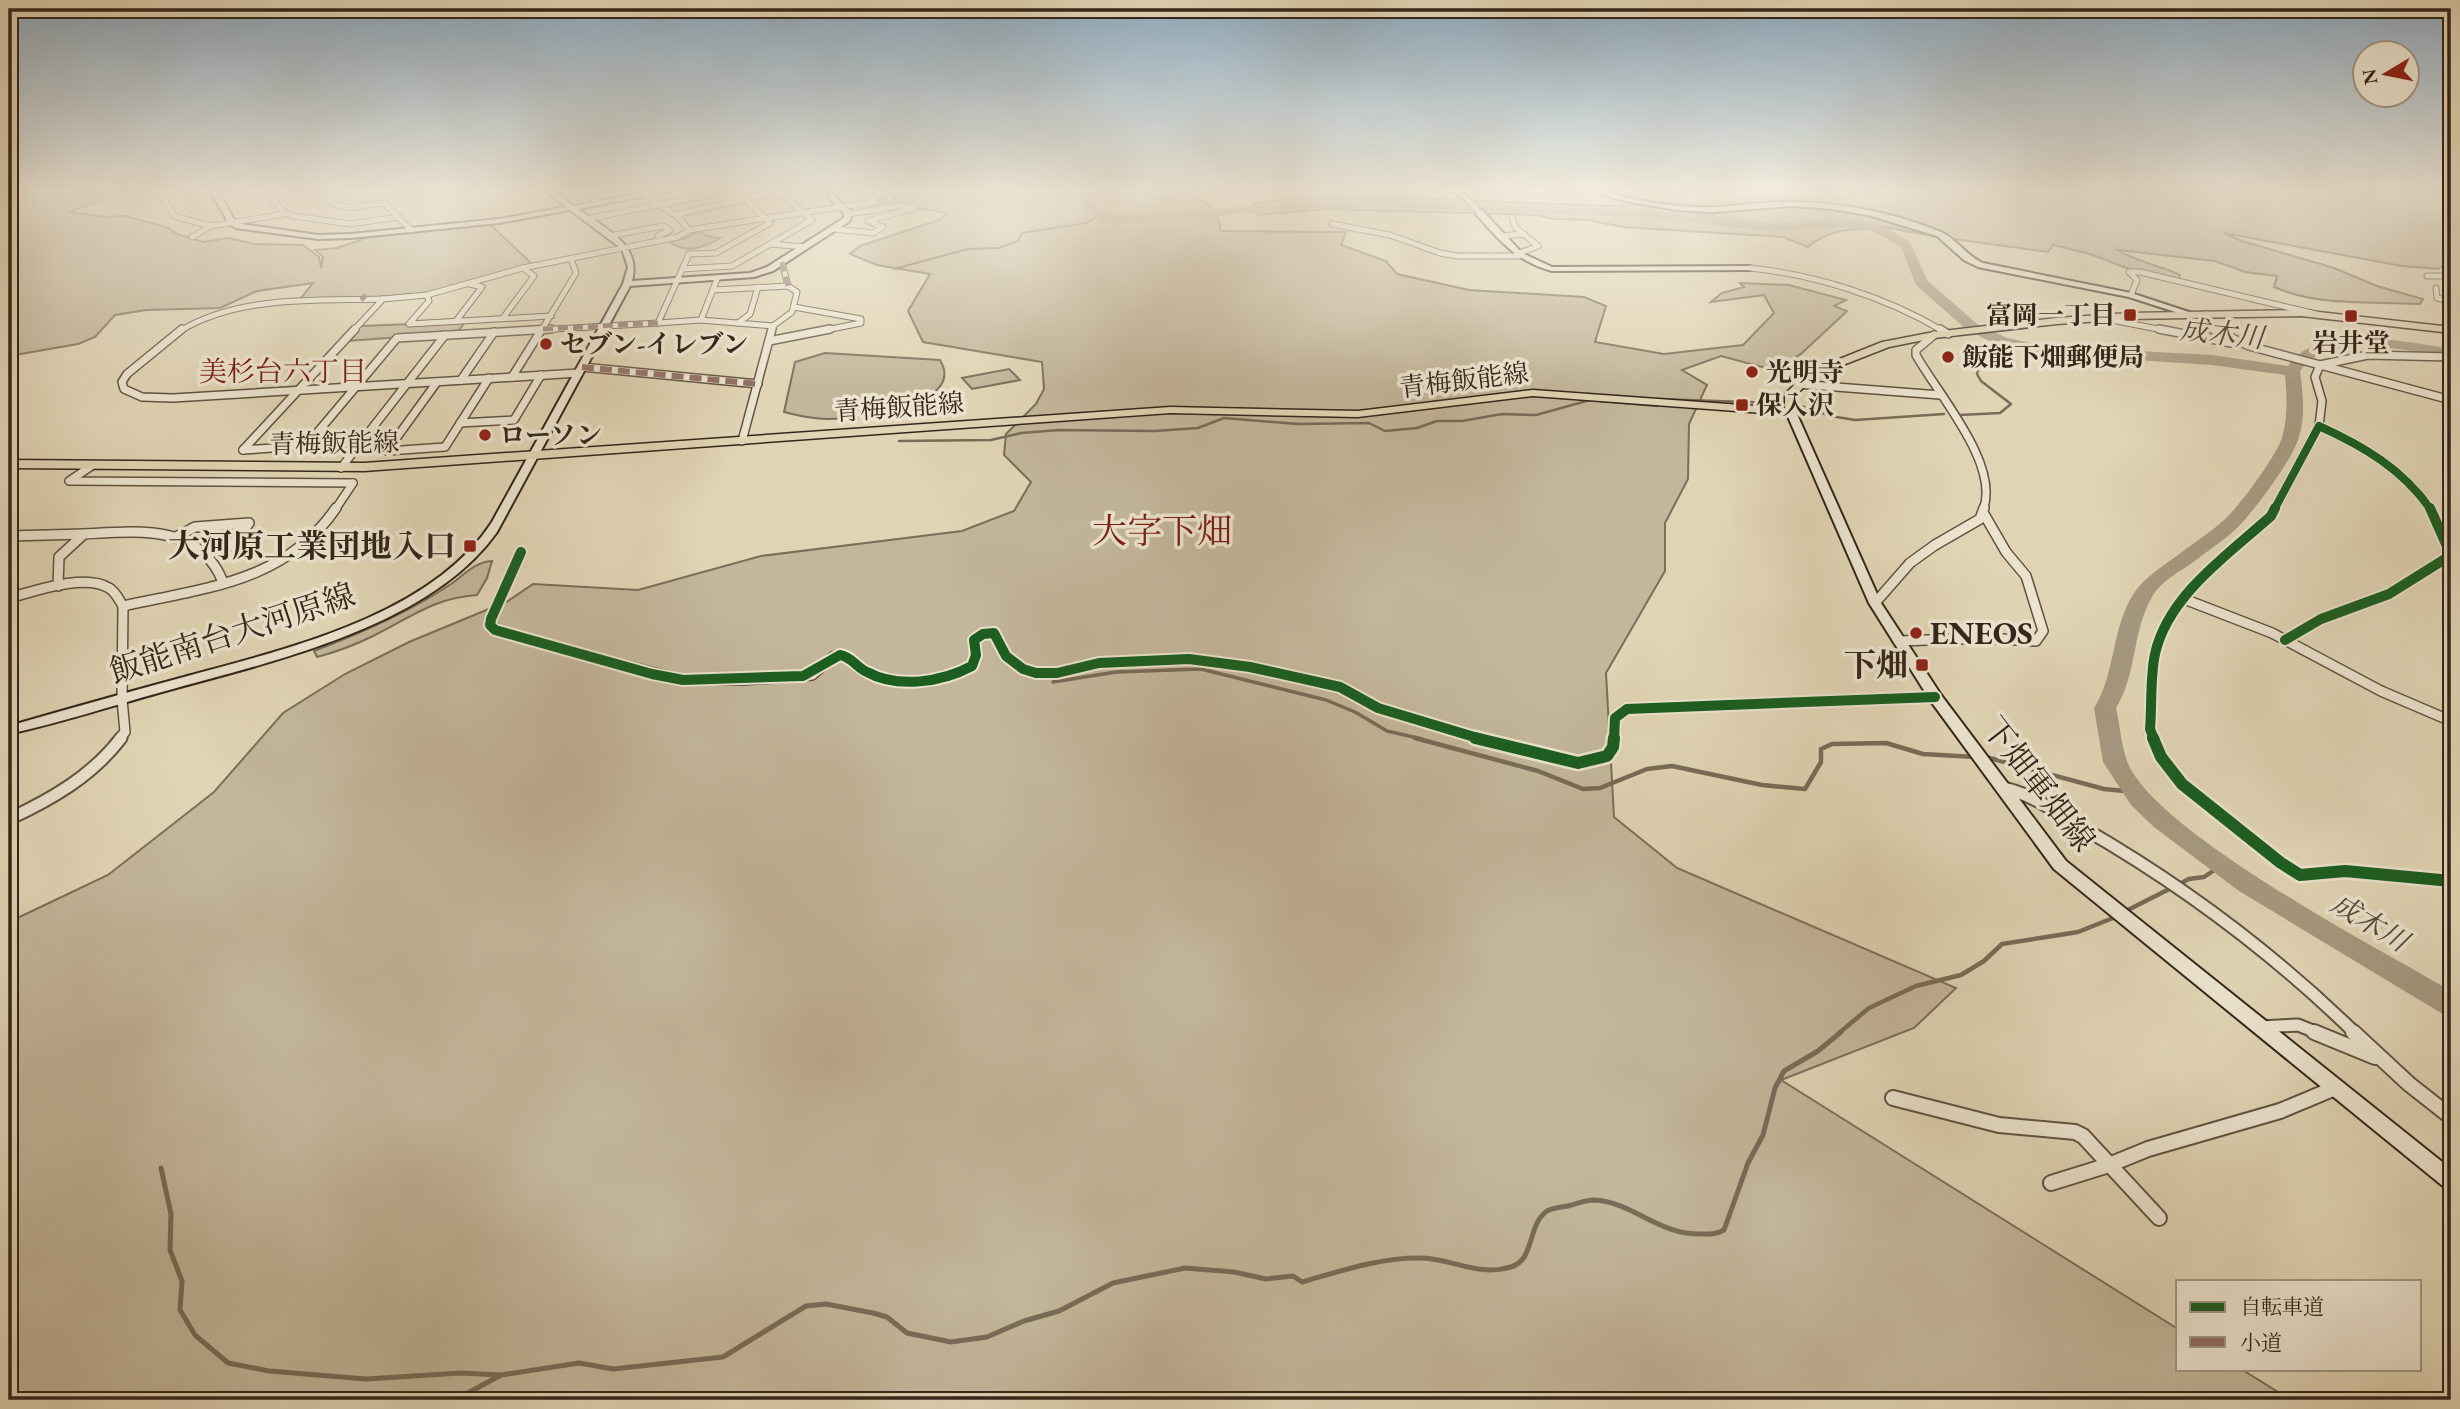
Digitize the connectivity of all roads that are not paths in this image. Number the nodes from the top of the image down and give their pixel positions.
1 (583, 256) edge
2 (628, 256) edge
3 (688, 256) edge
4 (750, 256) edge
5 (792, 256) edge
6 (1519, 256) edge
7 (1961, 256) edge
8 (571, 258) junction
9 (782, 262) junction
10 (2441, 267) dead end
11 (523, 268) junction
12 (1749, 268) joint
13 (682, 269) junction
14 (2451, 274) edge
15 (2427, 276) dead end
16 (718, 279) junction
17 (676, 282) junction
18 (470, 284) junction
19 (627, 284) junction
20 (788, 286) junction
21 (758, 288) junction
22 (2436, 288) dead end
23 (713, 290) junction
24 (427, 295) junction
25 (2131, 295) junction
26 (383, 299) junction
27 (2451, 301) edge
28 (794, 307) junction
29 (823, 310) junction
30 (2191, 314) junction
31 (2206, 314) junction
32 (2316, 314) junction
33 (551, 316) junction
34 (503, 318) junction
35 (2097, 318) junction
36 (701, 320) junction
37 (456, 321) junction
38 (658, 323) junction
39 (738, 323) junction
40 (604, 326) junction
41 (773, 326) junction
42 (543, 330) junction
43 (2451, 330) edge
44 (821, 331) junction
45 (494, 332) junction
46 (1951, 333) junction
47 (445, 335) junction
48 (1934, 335) junction
49 (769, 341) junction
50 (2249, 346) junction
51 (2451, 357) edge
52 (2320, 365) junction
53 (581, 370) junction
54 (541, 375) junction
55 (512, 377) junction
56 (489, 378) junction
57 (461, 380) junction
58 (437, 382) junction
59 (407, 384) junction
60 (758, 384) junction
61 (1797, 384) junction
62 (356, 387) junction
63 (297, 390) junction
64 (1940, 395) junction
65 (2451, 400) edge
66 (1791, 412) junction
67 (460, 423) junction
68 (2319, 426) junction
69 (742, 441) junction
70 (361, 442) junction
71 (306, 446) junction
72 (533, 456) junction
73 (9, 464) edge
74 (93, 465) junction
75 (341, 468) junction
76 (1984, 514) junction
77 (84, 534) junction
78 (9, 536) edge
79 (174, 538) junction
80 (521, 552) dead end
81 (211, 554) junction
82 (223, 582) junction
83 (58, 586) junction
84 (9, 598) edge
85 (2184, 599) junction
86 (1875, 603) junction
87 (123, 606) junction
88 (503, 633) dead end
89 (2285, 640) junction
90 (1899, 641) junction
91 (611, 662) tunnel mouth
92 (1935, 697) junction
93 (122, 699) junction
94 (2451, 721) edge
95 (9, 730) edge
96 (2001, 788) junction
97 (9, 819) edge
98 (2451, 881) edge
99 (2259, 1027) junction
100 (2382, 1060) junction
101 (2335, 1088) junction
102 (1893, 1098) dead end
103 (2451, 1117) edge
104 (2109, 1165) junction
105 (2451, 1181) edge
106 (2051, 1183) dead end
107 (2159, 1218) dead end

1 - 8 street
2 - 19 street
3 - 13 street
4 - 13 street
5 - 9 street
6 - 12 street
7 - 25 street
8 - 11 street
8 - 33 street
9 - 16 street
9 - 20 street
10 - 14 street
11 - 18 street
11 - 34 street
12 - 46 street
13 - 17 street
14 - 15 street
16 - 17 street
16 - 23 street
17 - 19 street
17 - 38 street
18 - 24 street
18 - 37 street
19 - 40 street, 飯能南台大河原線
20 - 21 street
20 - 28 street
21 - 23 street
21 - 39 street
22 - 27 street
23 - 36 street
24 - 26 street
24 - 37 street
25 - 30 street
25 - 32 street
26 - 63 street
26 - 63 street
28 - 29 street
28 - 41 street
29 - 44 street
29 - 44 street
30 - 31 main road
30 - 35 main road
31 - 32 main road
31 - 50 street
32 - 43 main road
33 - 34 street
33 - 42 street
34 - 37 street
35 - 46 main road
35 - 50 street
36 - 38 street
36 - 39 street
38 - 40 street
39 - 41 street
40 - 42 street
40 - 53 street, 飯能南台大河原線
41 - 49 street
42 - 45 street
42 - 55 street
44 - 49 street
45 - 47 street
45 - 57 street
46 - 48 main road
47 - 59 street
47 - 62 street
48 - 61 main road
48 - 64 street
49 - 60 street
50 - 52 street
51 - 52 street
52 - 65 street
52 - 68 street
53 - 54 street
53 - 60 street
53 - 72 street, 飯能南台大河原線
54 - 55 street
54 - 67 street
55 - 56 street
56 - 57 street
56 - 67 street
57 - 58 street
58 - 59 street
58 - 67 street
59 - 62 street
59 - 70 street
60 - 69 street
61 - 64 street
61 - 66 main road
62 - 63 street
62 - 71 street
63 - 71 street
64 - 76 street
66 - 69 main road, 青梅飯能線
66 - 86 street, 下畑軍畑線
68 - 85 street
68 - 89 street
69 - 72 main road, 青梅飯能線
70 - 71 street
70 - 75 street
72 - 75 main road, 青梅飯能線
72 - 93 street, 飯能南台大河原線
73 - 74 main road, 青梅飯能線
74 - 75 main road, 青梅飯能線
74 - 82 street
76 - 86 street
76 - 90 street
77 - 78 street
77 - 79 street
77 - 83 street
79 - 81 street
79 - 81 street
80 - 88 street
81 - 82 street
82 - 87 street
83 - 84 street
83 - 87 street
85 - 89 street
85 - 98 street
86 - 90 street, 下畑軍畑線
87 - 93 street
89 - 94 street
90 - 92 street, 下畑軍畑線
91 - 92 street
92 - 96 street, 下畑軍畑線
93 - 95 street, 飯能南台大河原線
93 - 97 street
96 - 99 street, 下畑軍畑線
96 - 100 street
99 - 100 street
99 - 101 street, 下畑軍畑線
100 - 103 street
101 - 104 street
101 - 105 street, 下畑軍畑線
102 - 104 street
104 - 106 street
104 - 107 street

